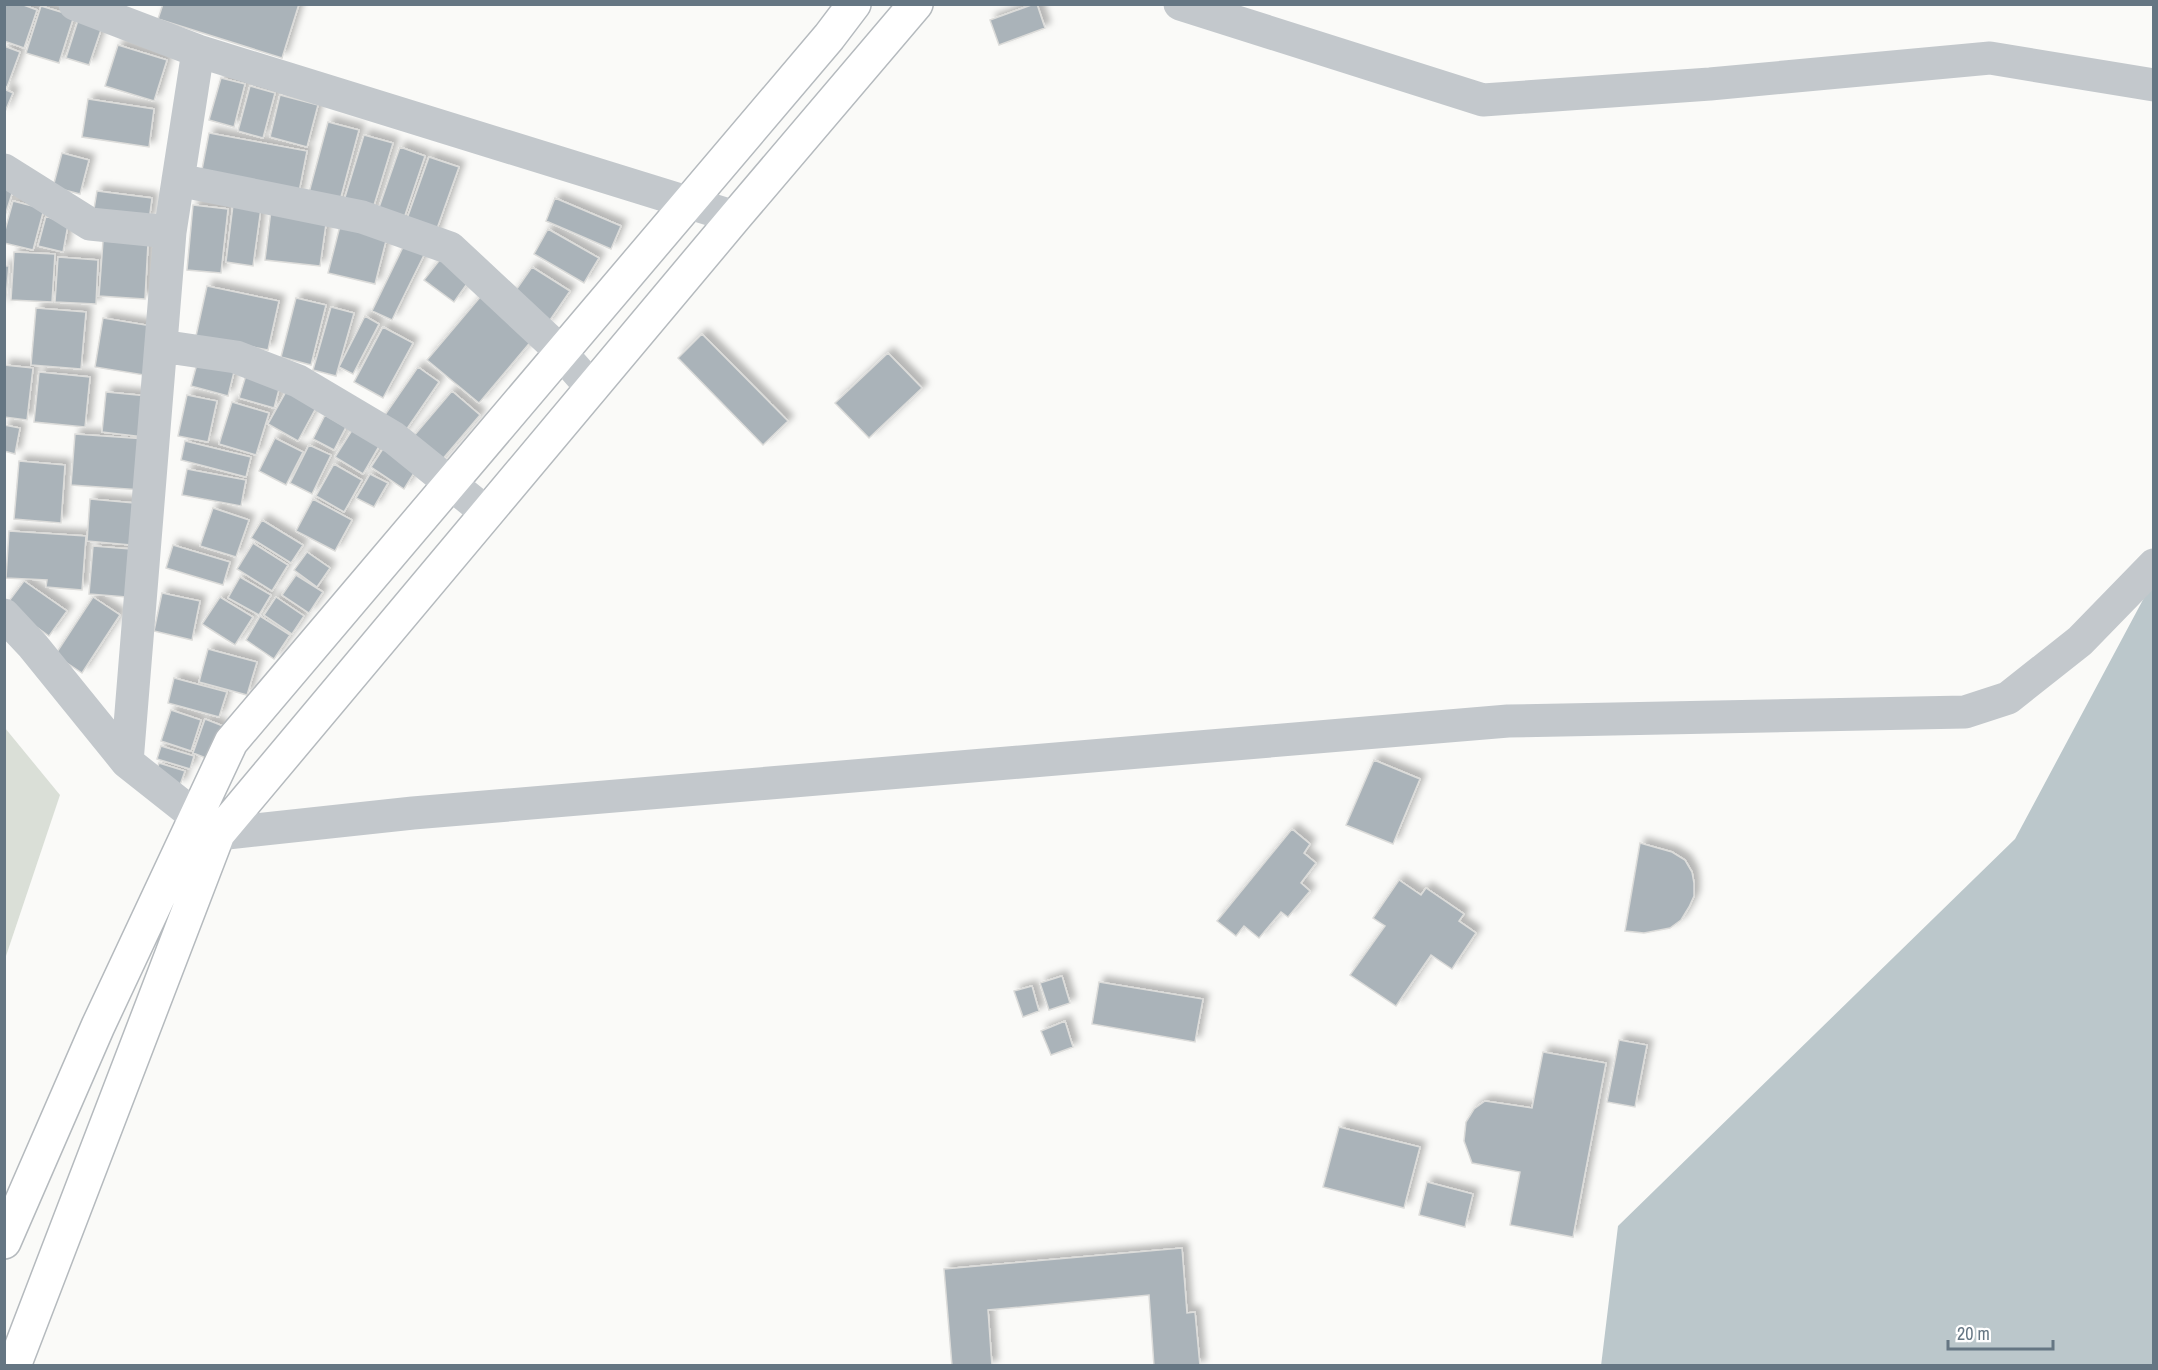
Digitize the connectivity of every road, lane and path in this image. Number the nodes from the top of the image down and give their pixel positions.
1 (75, 4) edge
2 (854, 4) edge
3 (916, 4) edge
4 (1180, 4) edge
5 (127, 14) edge
6 (198, 51) junction
7 (2154, 85) edge
8 (4, 170) edge
9 (178, 180) junction
10 (688, 203) junction
11 (735, 217) junction
12 (170, 232) junction
13 (160, 346) junction
14 (561, 353) junction
15 (592, 388) junction
16 (450, 483) junction
17 (487, 513) junction
18 (2154, 564) edge
19 (4, 615) edge
20 (127, 762) junction
21 (207, 825) junction
22 (4, 1242) edge
23 (14, 1365) edge

1 - 5 street
2 - 10 main road
3 - 11 main road
4 - 7 street
5 - 6 street
6 - 9 street
6 - 10 street
8 - 12 street
9 - 12 street
9 - 14 street
10 - 11 street
10 - 14 main road
11 - 15 main road
12 - 13 street
13 - 16 street
13 - 20 street
14 - 15 street
14 - 16 main road
15 - 17 main road
16 - 17 street
16 - 21 main road
17 - 21 main road
18 - 21 street
19 - 20 street
20 - 21 street
21 - 22 main road
21 - 23 main road

